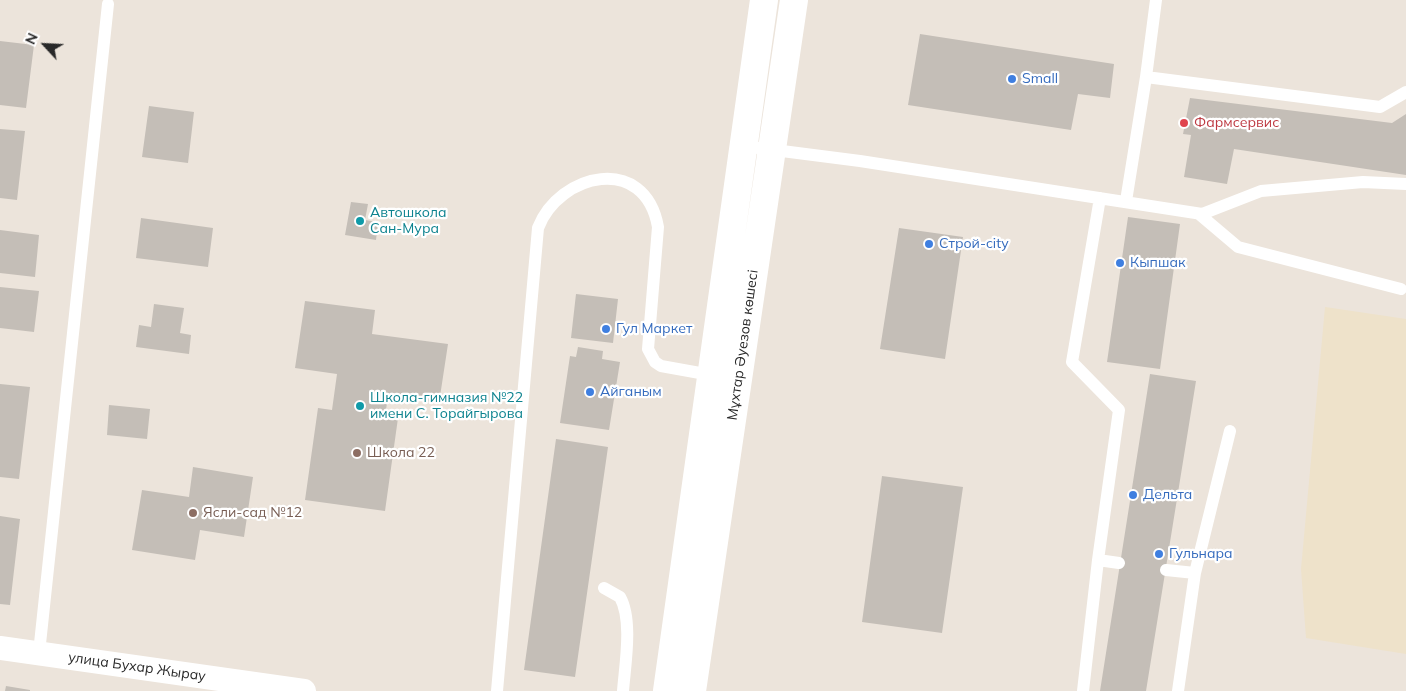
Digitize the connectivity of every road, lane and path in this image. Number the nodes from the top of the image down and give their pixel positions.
1 (764, 0) edge
2 (794, 0) edge
3 (1156, 0) edge
4 (108, 4) dead end
5 (1146, 77) junction
6 (1406, 92) edge
7 (743, 146) junction
8 (771, 149) junction
9 (1406, 184) edge
10 (1100, 198) junction
11 (1126, 201) junction
12 (1199, 214) junction
13 (1401, 289) dead end
14 (711, 375) junction
15 (1230, 431) dead end
16 (1098, 560) junction
17 (1120, 564) dead end
18 (1166, 570) dead end
19 (1195, 573) junction
20 (604, 588) dead end
21 (0, 648) edge
22 (39, 653) junction
23 (304, 691) edge
24 (497, 691) edge
25 (623, 691) edge
26 (667, 691) edge
27 (692, 691) edge
28 (1083, 691) edge
29 (1178, 691) edge

1 - 7 main road, Мұхтар Әуезов көшесі
2 - 8 main road, Мұхтар Әуезов көшесі
3 - 5 lane
4 - 22 lane
5 - 6 lane
5 - 11 lane
7 - 8 lane
7 - 14 main road, Мұхтар Әуезов көшесі
8 - 10 lane
8 - 27 main road, Мұхтар Әуезов көшесі
9 - 12 lane
10 - 11 lane
10 - 16 lane
11 - 12 lane
12 - 13 lane
14 - 24 lane
14 - 26 main road, Мұхтар Әуезов көшесі
15 - 19 lane
16 - 17 lane
16 - 28 lane
18 - 19 lane
19 - 29 lane
20 - 25 lane
21 - 22 street, улица Бухар Жырау
22 - 23 street, улица Бухар Жырау

